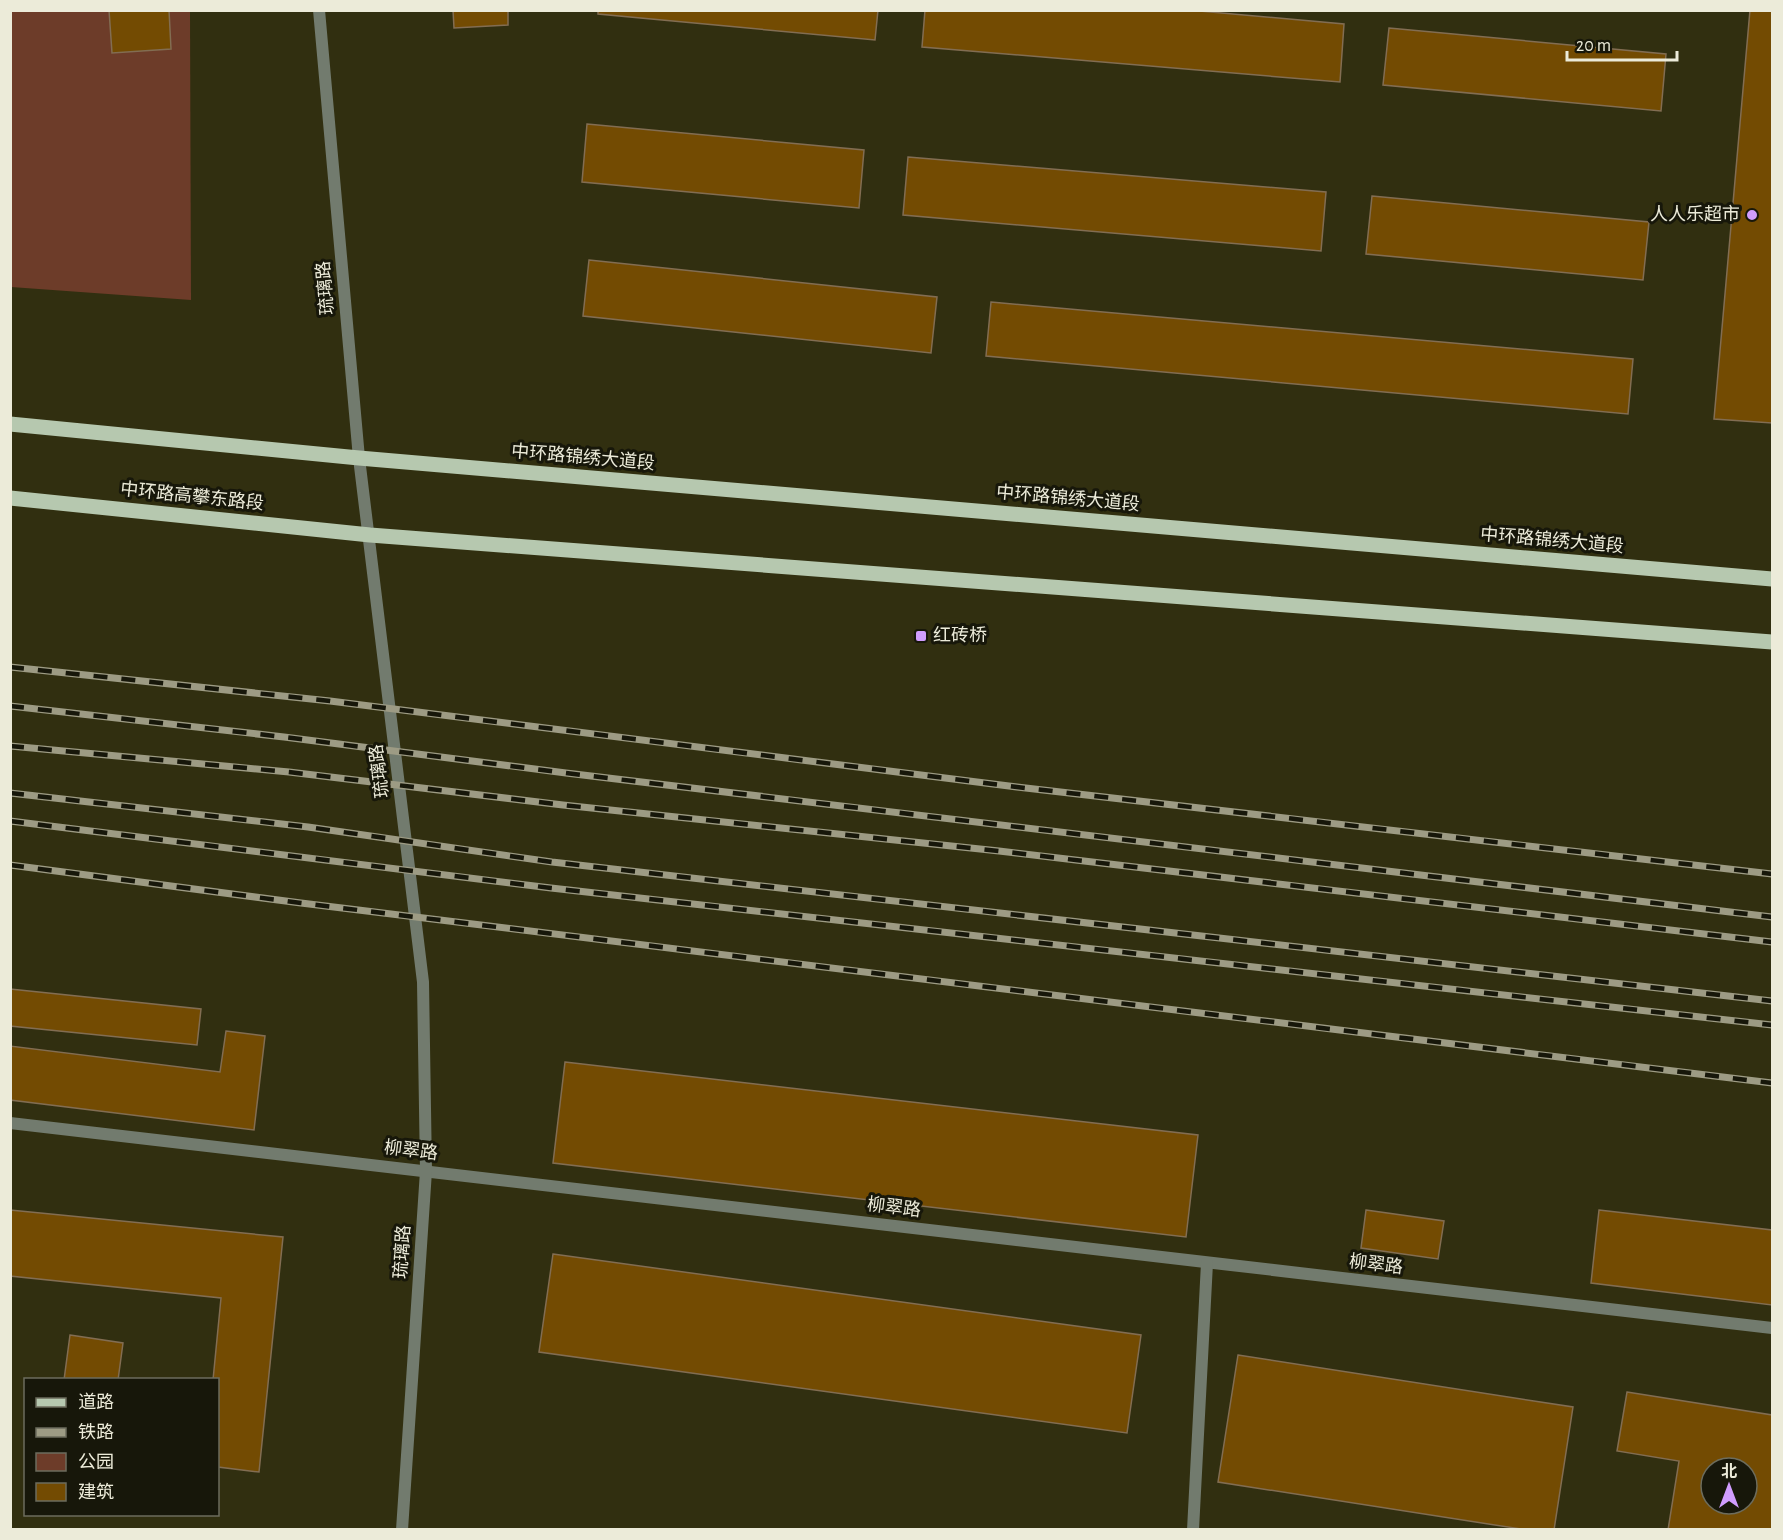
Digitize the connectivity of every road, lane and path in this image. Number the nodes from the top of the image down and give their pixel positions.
1 (318, 10) edge
2 (10, 424) edge
3 (359, 458) junction
4 (10, 498) edge
5 (370, 535) junction
6 (1773, 579) edge
7 (1773, 642) edge
8 (10, 1123) edge
9 (426, 1171) junction
10 (1207, 1263) junction
11 (1773, 1328) edge
12 (402, 1530) edge
13 (1193, 1530) edge

1 - 3 street, 琉璃路
2 - 3 main road
3 - 5 street, 琉璃路
3 - 6 main road, 中环路锦绣大道段
4 - 5 main road, 中环路高攀东路段
5 - 7 main road
5 - 9 street, 琉璃路
8 - 9 street, 柳翠路
9 - 10 street, 柳翠路
9 - 12 street, 琉璃路
10 - 11 street, 柳翠路
10 - 13 street

